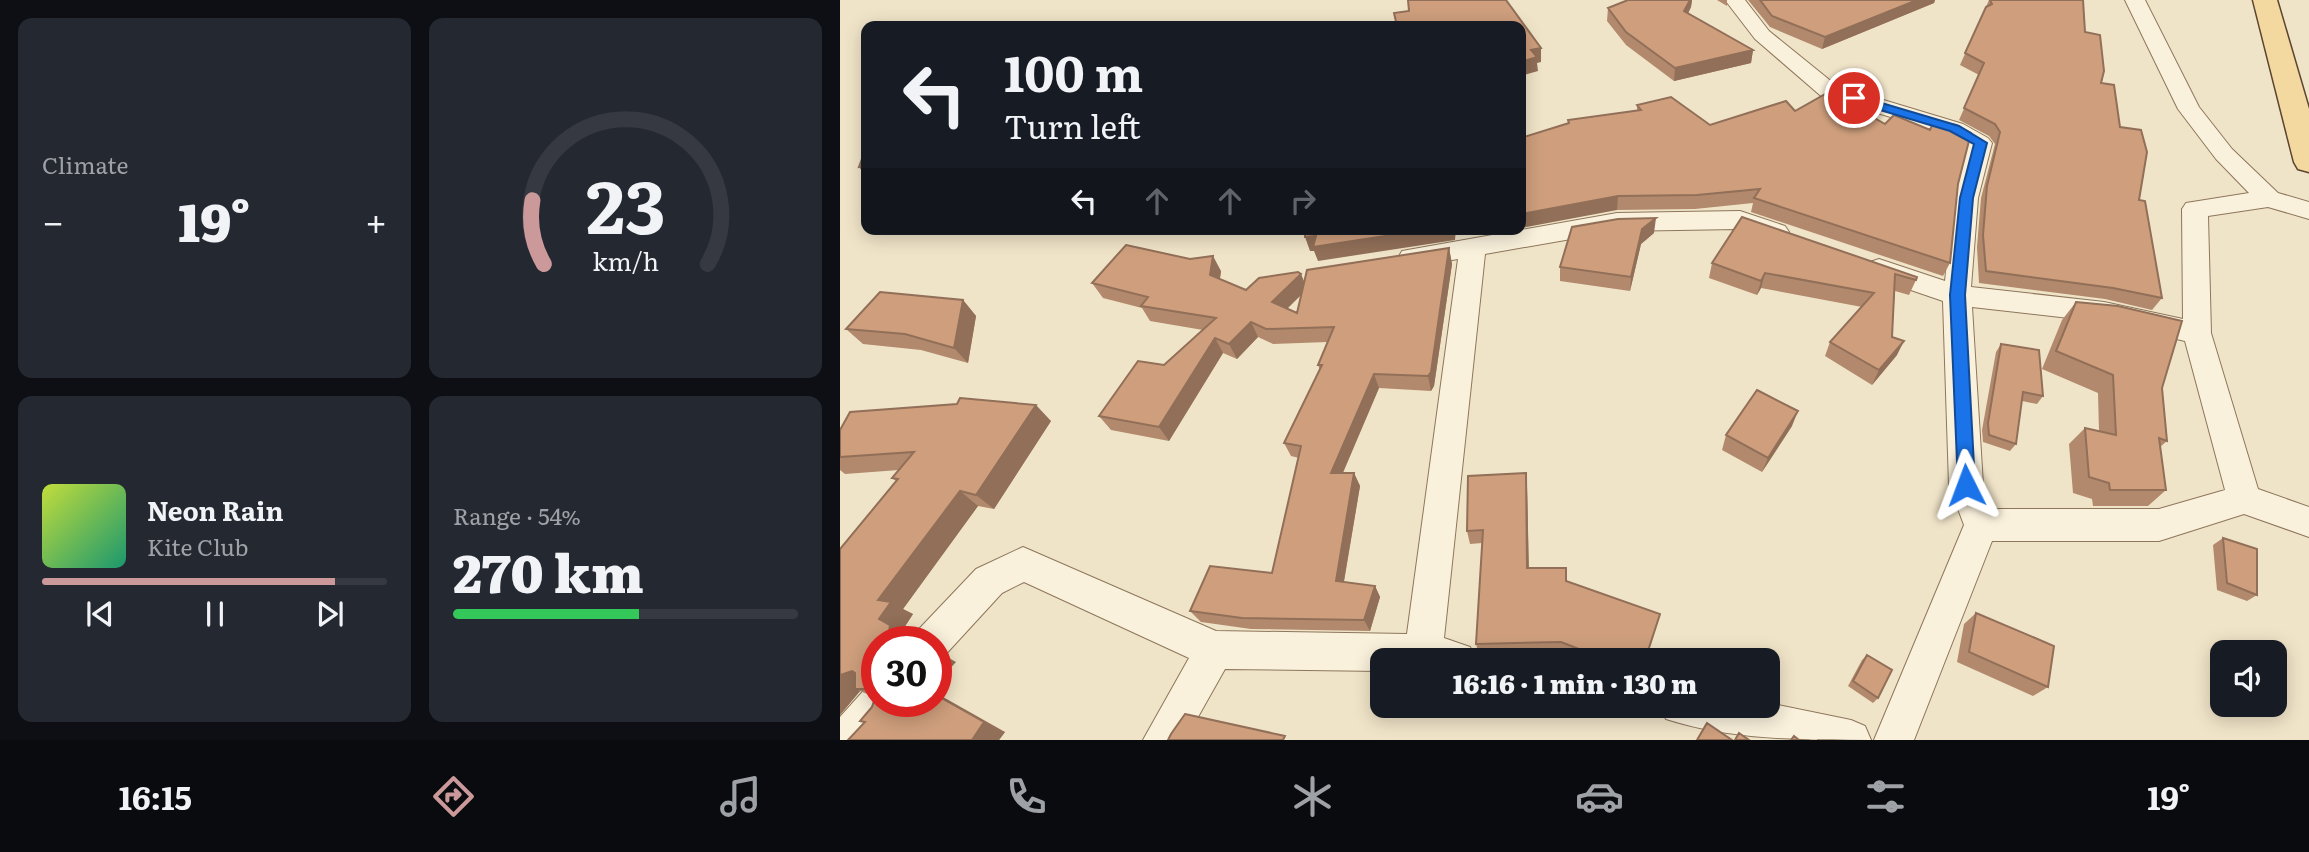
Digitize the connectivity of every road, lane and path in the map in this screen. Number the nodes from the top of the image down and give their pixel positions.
1 (1735, 0) edge
2 (2135, 0) edge
3 (2265, 0) edge
4 (2309, 162) edge
5 (2269, 199) junction
6 (2309, 211) edge
7 (1806, 243) edge
8 (1472, 249) junction
9 (1858, 261) edge
10 (1380, 263) edge
11 (1957, 295) junction
12 (2197, 333) junction
13 (2244, 499) junction
14 (2309, 522) edge
15 (1981, 525) junction
16 (947, 626) edge
17 (1441, 648) edge
18 (1215, 650) junction
19 (1370, 654) edge
20 (867, 717) edge
21 (1744, 718) edge
22 (847, 740) edge
23 (1163, 740) edge
24 (1851, 740) edge
25 (1894, 740) edge

1 - 11 street
2 - 5 street
3 - 4 main road
5 - 6 street
5 - 12 street
7 - 8 street
8 - 10 street
8 - 17 street
9 - 11 street
11 - 12 street
11 - 15 street
12 - 13 street
13 - 14 street
13 - 15 street
15 - 25 street
16 - 18 street
18 - 19 street
18 - 23 street
20 - 22 street
21 - 24 street

